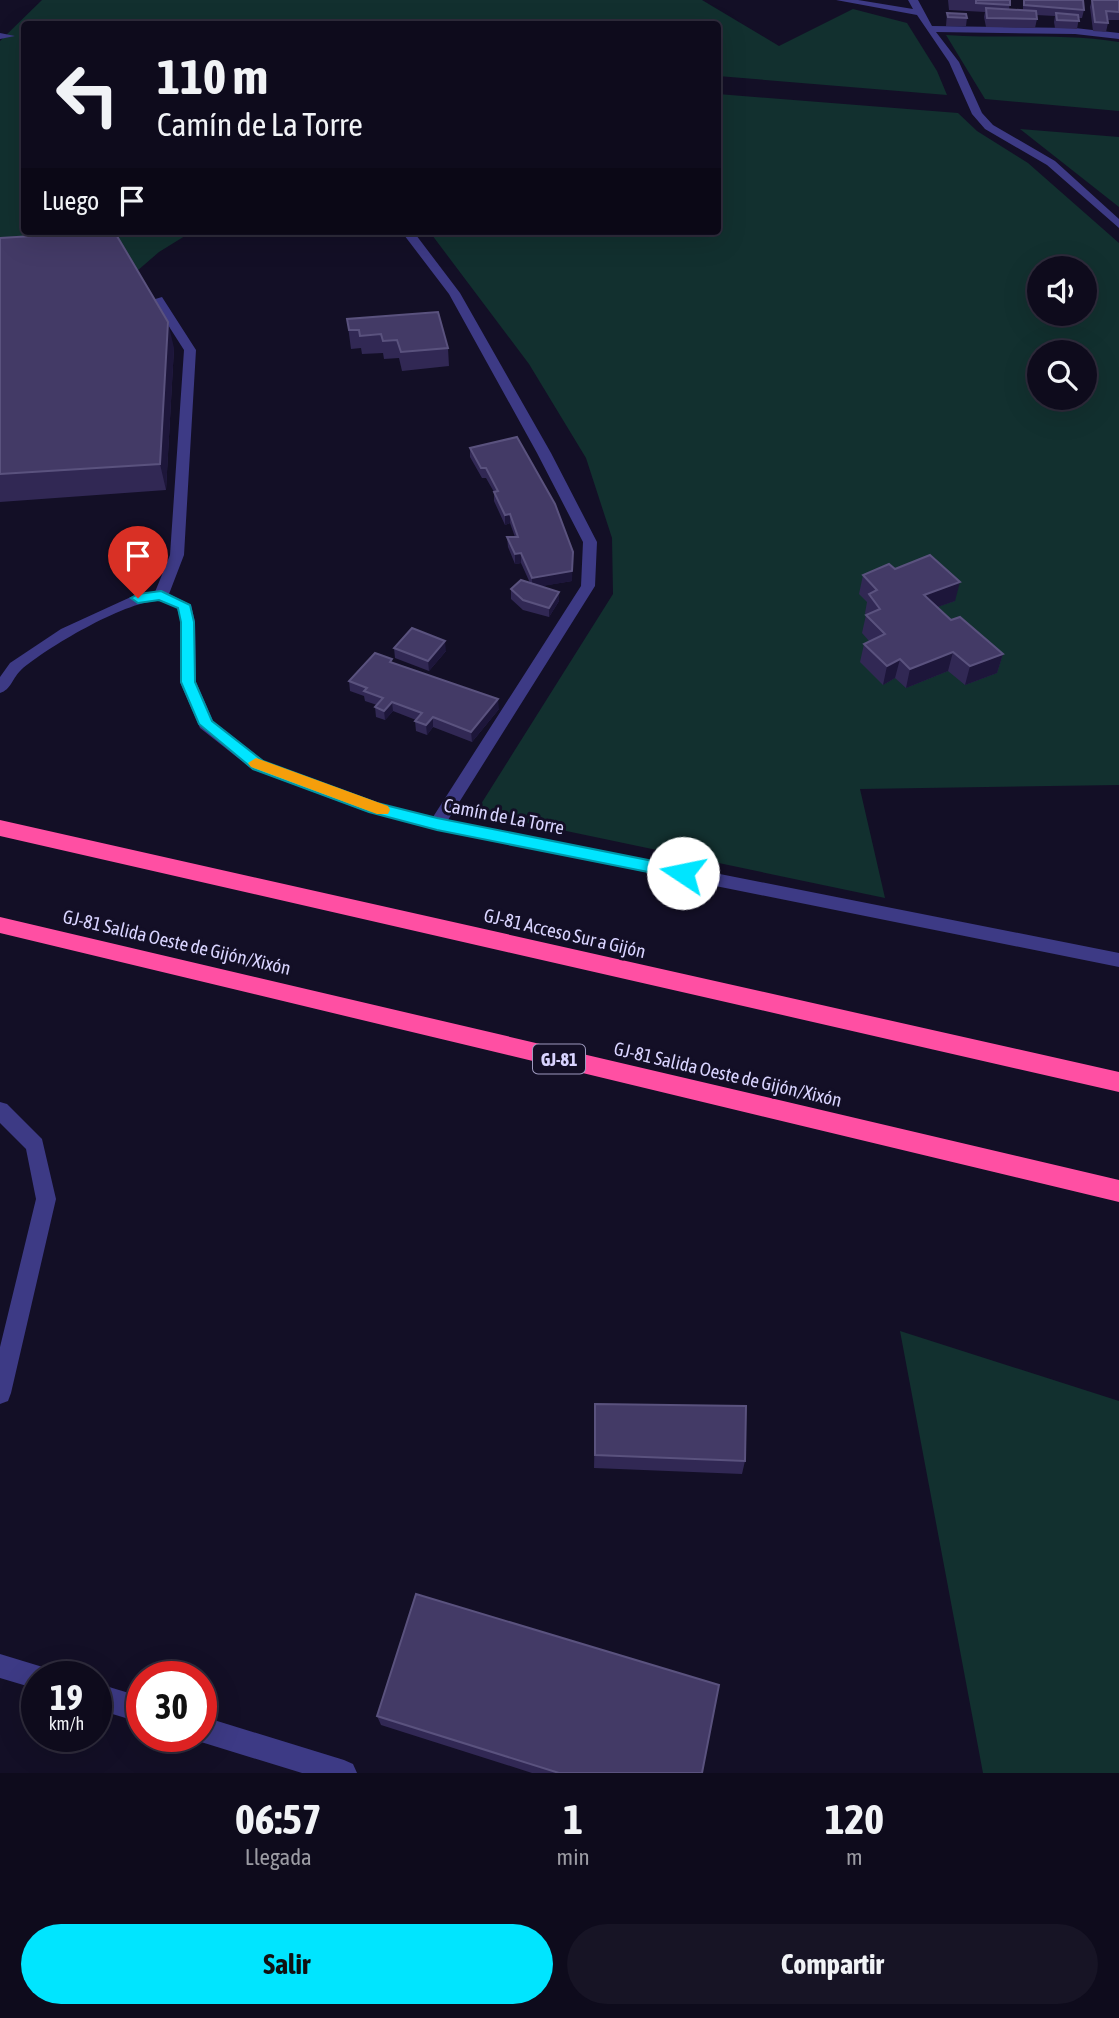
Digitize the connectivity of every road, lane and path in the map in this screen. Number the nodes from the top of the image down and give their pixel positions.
1 (841, 0) edge
2 (913, 0) edge
3 (917, 12) junction
4 (929, 29) junction
5 (1119, 36) edge
6 (1119, 225) edge
7 (410, 235) edge
8 (158, 300) edge
9 (161, 596) junction
10 (8, 664) edge
11 (0, 688) edge
12 (437, 824) junction
13 (0, 828) edge
14 (0, 925) edge
15 (1119, 960) edge
16 (1119, 1082) edge
17 (0, 1110) edge
18 (1119, 1191) edge
19 (0, 1393) edge
20 (0, 1666) edge
21 (21, 1673) edge
22 (217, 1734) edge
23 (344, 1773) edge

1 - 3 street
2 - 3 street
3 - 4 street
4 - 5 street
4 - 6 street
7 - 12 street
8 - 9 street
9 - 10 street
9 - 12 street, Camín de La Torre
10 - 11 street
12 - 15 street, Camín de La Torre
13 - 16 highway, GJ-81 Acceso Sur a Gijón
14 - 18 highway, GJ-81 Salida Oeste de Gijón/Xixón / GJ-81
17 - 19 street
20 - 21 street
22 - 23 street

